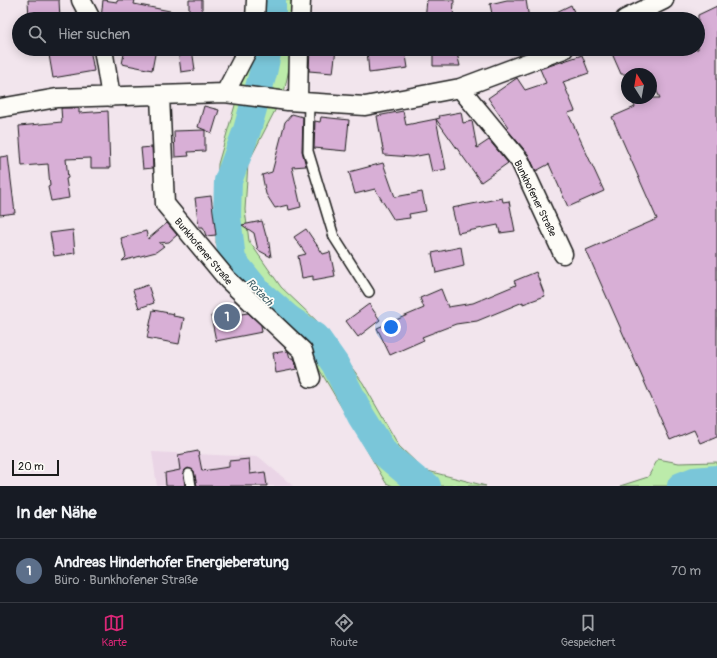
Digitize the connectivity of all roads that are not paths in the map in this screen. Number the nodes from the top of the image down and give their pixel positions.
1 (81, 0) edge
2 (256, 0) edge
3 (300, 0) edge
4 (664, 0) edge
5 (87, 12) edge
6 (255, 12) edge
7 (300, 12) edge
8 (639, 12) edge
9 (104, 56) edge
10 (246, 56) edge
11 (299, 56) edge
12 (545, 56) edge
13 (460, 88) junction
14 (233, 94) junction
15 (160, 96) junction
16 (111, 97) junction
17 (298, 101) junction
18 (0, 108) edge
19 (563, 254) dead end
20 (369, 292) dead end
21 (311, 378) dead end
22 (189, 474) dead end
23 (191, 486) edge

1 - 5 street
2 - 6 street
3 - 7 street
4 - 8 street
9 - 16 street
10 - 14 street
11 - 17 street
12 - 13 street
13 - 17 street
13 - 19 street, Bunkhofener Straße
14 - 15 street
14 - 17 street
15 - 16 street
15 - 21 street, Bunkhofener Straße
16 - 18 street
17 - 20 lane
22 - 23 lane

